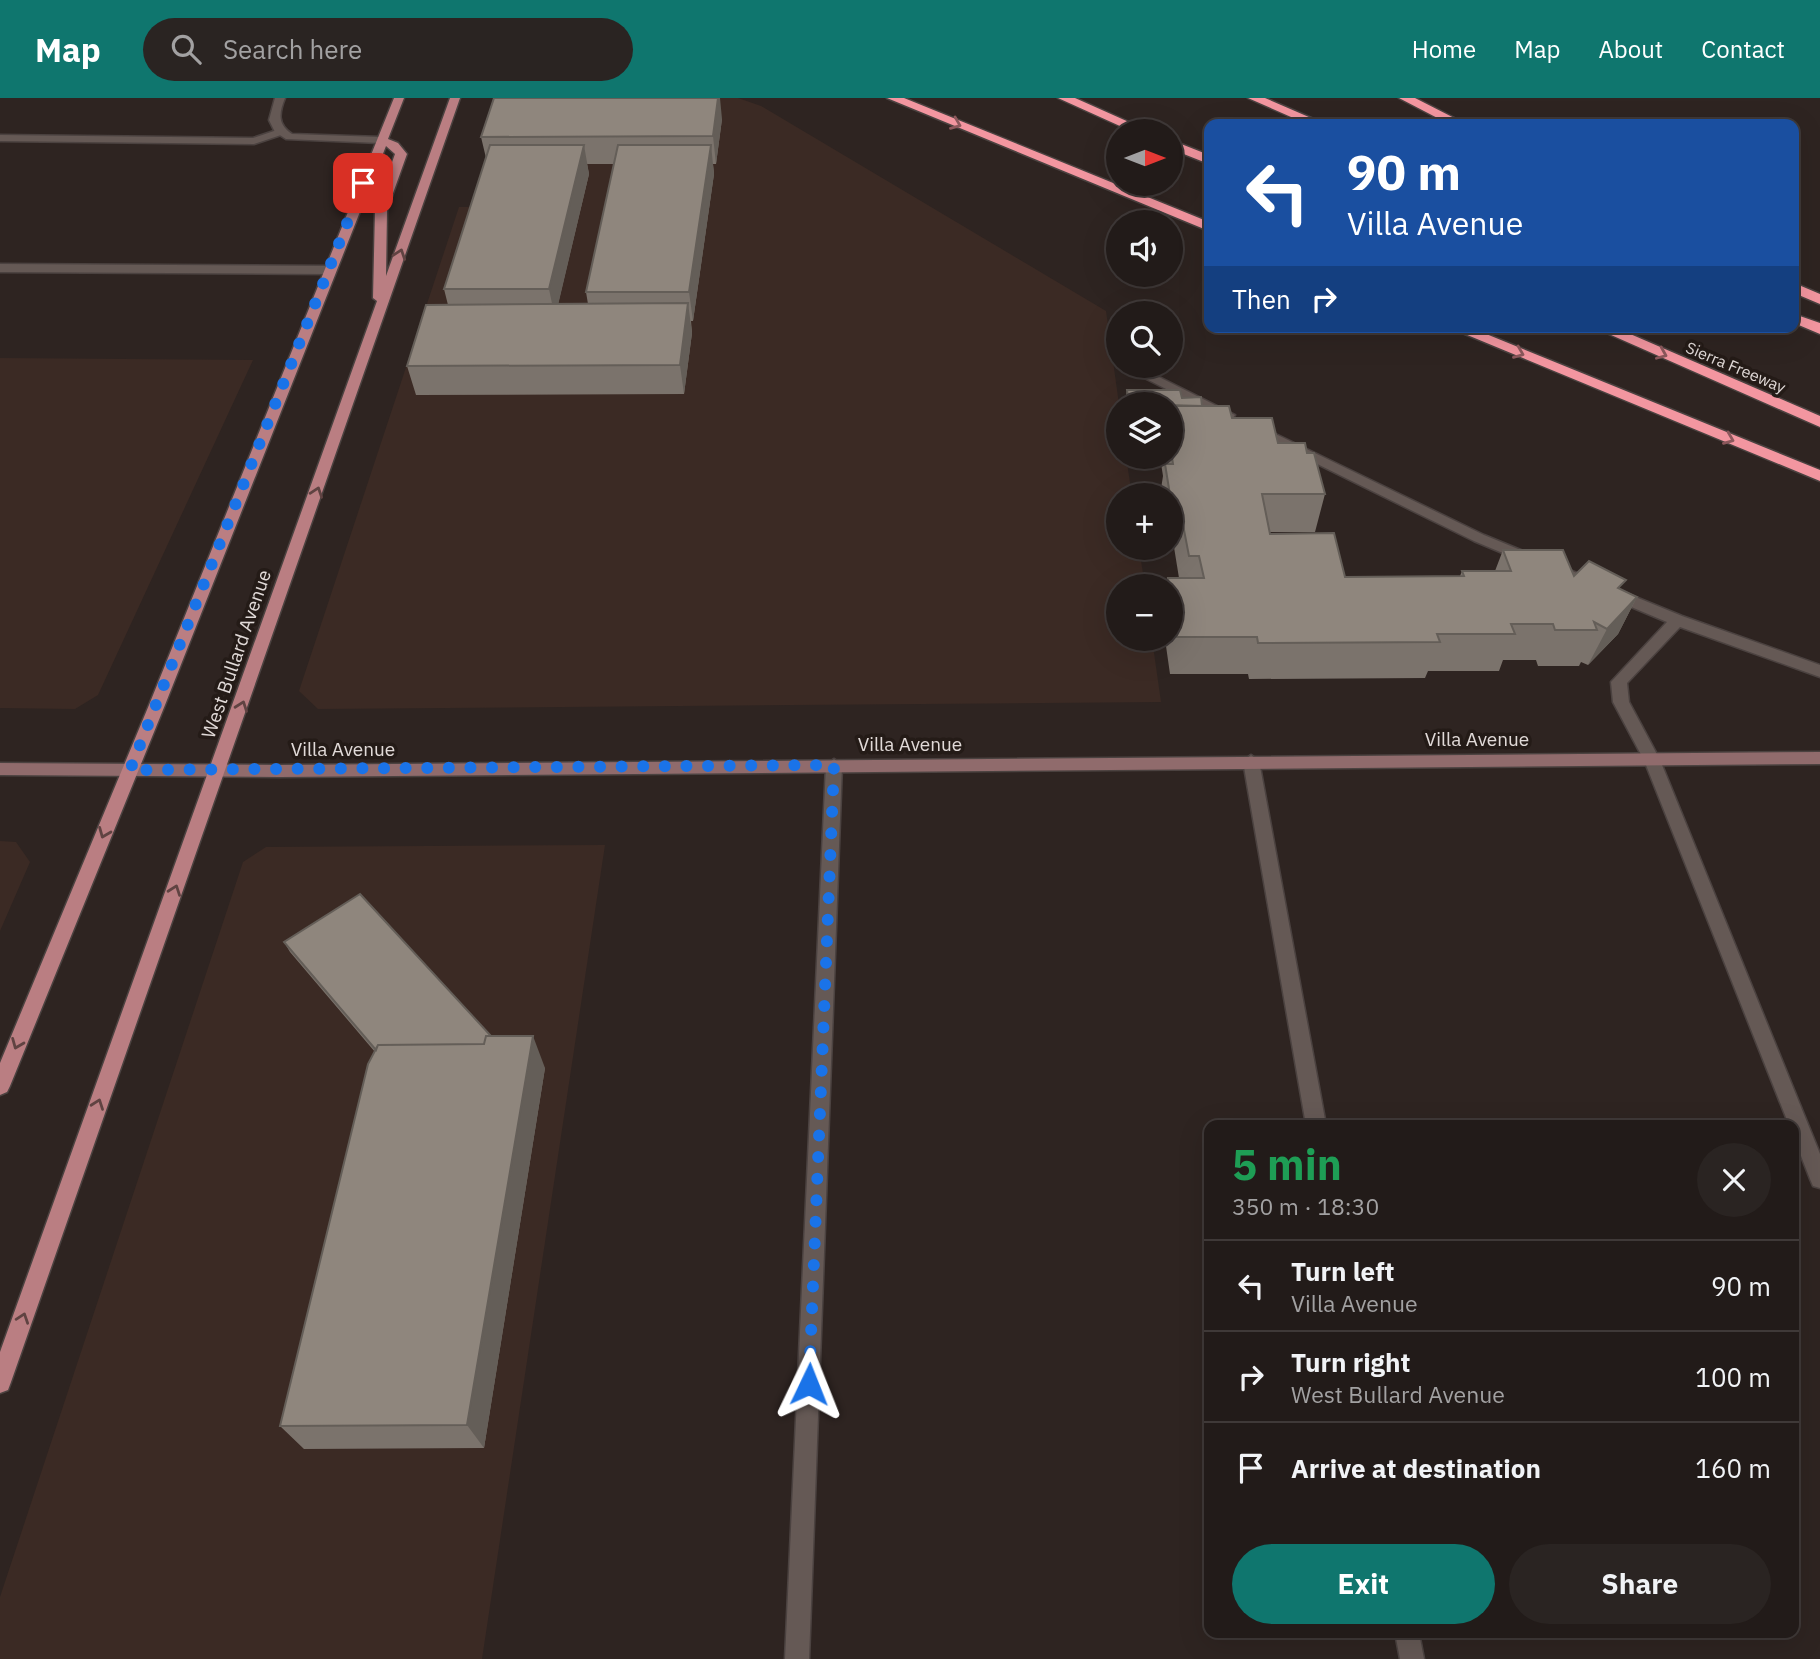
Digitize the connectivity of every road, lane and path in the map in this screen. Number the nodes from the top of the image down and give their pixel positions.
1 (280, 98) edge
2 (398, 98) edge
3 (455, 98) edge
4 (893, 98) edge
5 (1064, 98) edge
6 (1254, 98) edge
7 (1405, 98) edge
8 (1114, 119) edge
9 (1306, 119) edge
10 (1449, 119) edge
11 (280, 132) junction
12 (0, 138) edge
13 (380, 140) junction
14 (1183, 149) edge
15 (1204, 158) edge
16 (1204, 225) edge
17 (0, 268) edge
18 (329, 270) junction
19 (1799, 290) edge
20 (1820, 300) edge
21 (378, 315) junction
22 (1799, 320) edge
23 (1820, 329) edge
24 (1470, 333) edge
25 (1614, 333) edge
26 (1151, 378) edge
27 (1820, 422) edge
28 (1820, 476) edge
29 (1677, 620) junction
30 (1820, 671) edge
31 (1820, 758) edge
32 (1652, 760) junction
33 (1251, 761) junction
34 (834, 765) junction
35 (0, 769) edge
36 (130, 770) junction
37 (218, 771) junction
38 (0, 1086) edge
39 (1315, 1120) edge
40 (1796, 1120) edge
41 (1799, 1128) edge
42 (1820, 1180) edge
43 (0, 1382) edge
44 (1408, 1638) edge
45 (797, 1659) edge
46 (1412, 1659) edge

1 - 11 street
2 - 13 main road
21 -> 3 main road, West Bullard Avenue
4 -> 16 highway
5 - 8 highway
6 - 9 highway
7 - 10 highway
11 - 12 street
11 - 13 street
13 - 18 main road
13 - 21 main road
14 - 15 highway
17 - 18 street
18 - 36 main road
19 - 20 highway
37 -> 21 main road, West Bullard Avenue
22 - 23 highway
24 -> 28 highway
25 -> 27 highway, Sierra Freeway
26 - 29 street
29 - 30 street
29 - 32 street
31 - 32 main road, Villa Avenue
32 - 33 main road, Villa Avenue
32 - 40 street
33 - 34 main road, Villa Avenue
33 - 39 street
34 - 37 main road, Villa Avenue
34 - 45 street
35 - 36 main road, Villa Avenue
36 - 37 main road, Villa Avenue
36 -> 38 main road
43 -> 37 main road, West Bullard Avenue
41 - 42 street
44 - 46 street

